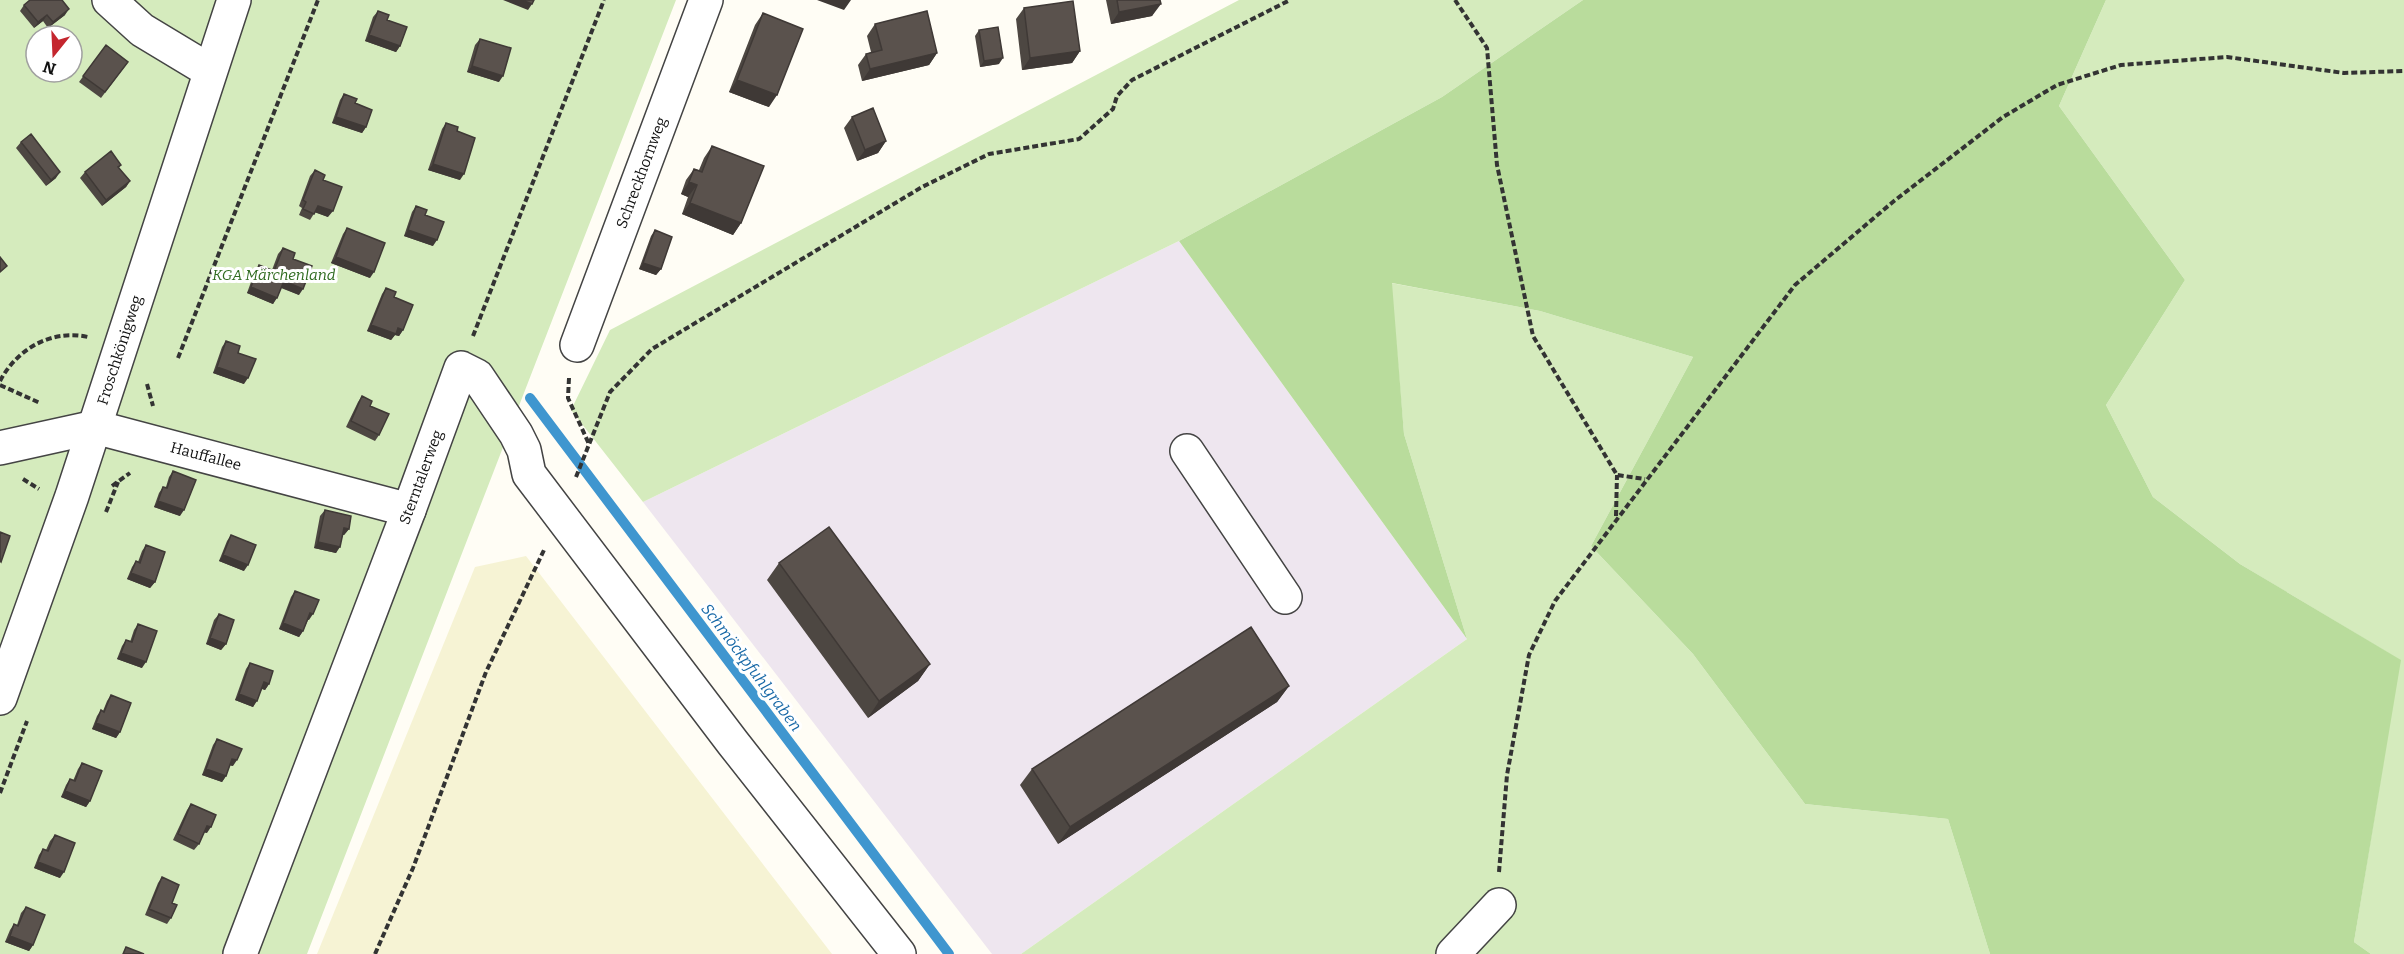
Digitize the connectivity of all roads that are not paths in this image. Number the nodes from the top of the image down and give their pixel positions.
1 (109, 0) edge
2 (234, 0) edge
3 (706, 0) edge
4 (210, 71) junction
5 (577, 345) road end
6 (95, 427) junction
7 (0, 448) edge
8 (1187, 451) dead end
9 (409, 510) junction
10 (1285, 597) dead end
11 (0, 698) edge
12 (1499, 905) road end
13 (240, 954) edge
14 (899, 954) edge
15 (1453, 954) edge

1 - 4 street
2 - 4 street, Froschkönigweg
3 - 5 street, Schreckhornweg
4 - 6 street, Froschkönigweg
6 - 7 street, Hauffallee
6 - 9 street, Hauffallee
6 - 11 street, Froschkönigweg
8 - 10 street
9 - 13 street, Sterntalerweg
9 - 14 street, Sterntalerweg
12 - 15 street

